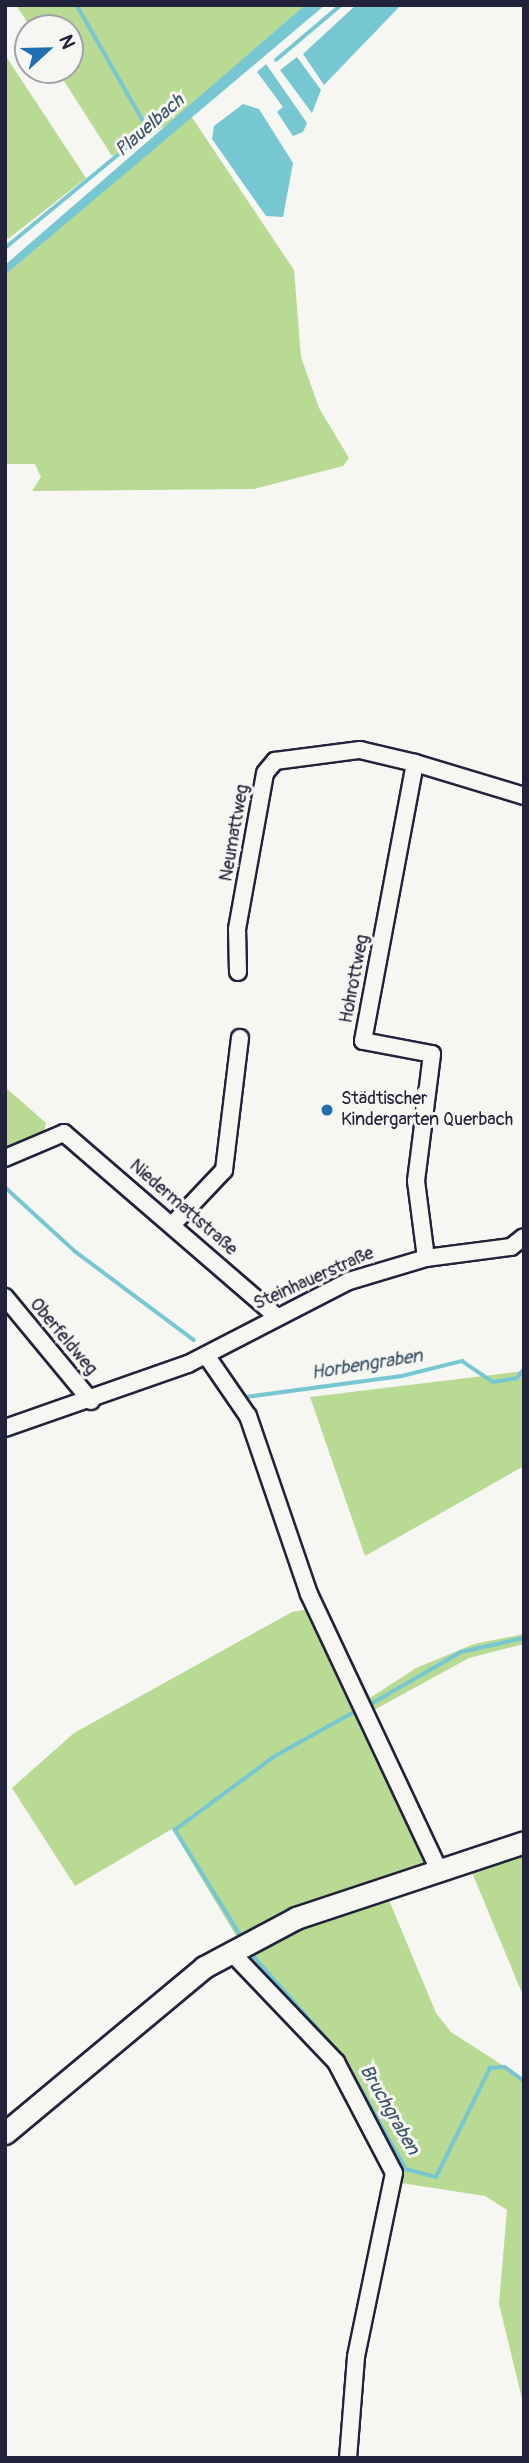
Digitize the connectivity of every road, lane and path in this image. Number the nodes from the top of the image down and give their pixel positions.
1 (415, 763) junction
2 (524, 796) edge
3 (238, 972) dead end
4 (240, 1038) dead end
5 (5, 1158) edge
6 (173, 1224) junction
7 (524, 1237) edge
8 (426, 1258) junction
9 (5, 1297) edge
10 (275, 1315) junction
11 (206, 1355) junction
12 (91, 1401) junction
13 (5, 1428) edge
14 (524, 1842) edge
15 (438, 1868) junction
16 (231, 1952) junction
17 (5, 2133) edge
18 (348, 2458) edge

1 - 2 street
1 - 3 street, Neumattweg
1 - 8 street, Hohrottweg
4 - 6 street
5 - 6 street, Niedermattstraße
6 - 10 street, Niedermattstraße
7 - 8 street, Steinhauerstraße
8 - 10 street, Steinhauerstraße
9 - 12 street, Oberfeldweg
10 - 11 street, Steinhauerstraße
11 - 12 street, Steinhauerstraße
11 - 15 street
12 - 13 street, Steinhauerstraße
14 - 15 main road
15 - 16 main road
16 - 17 main road
16 - 18 street

